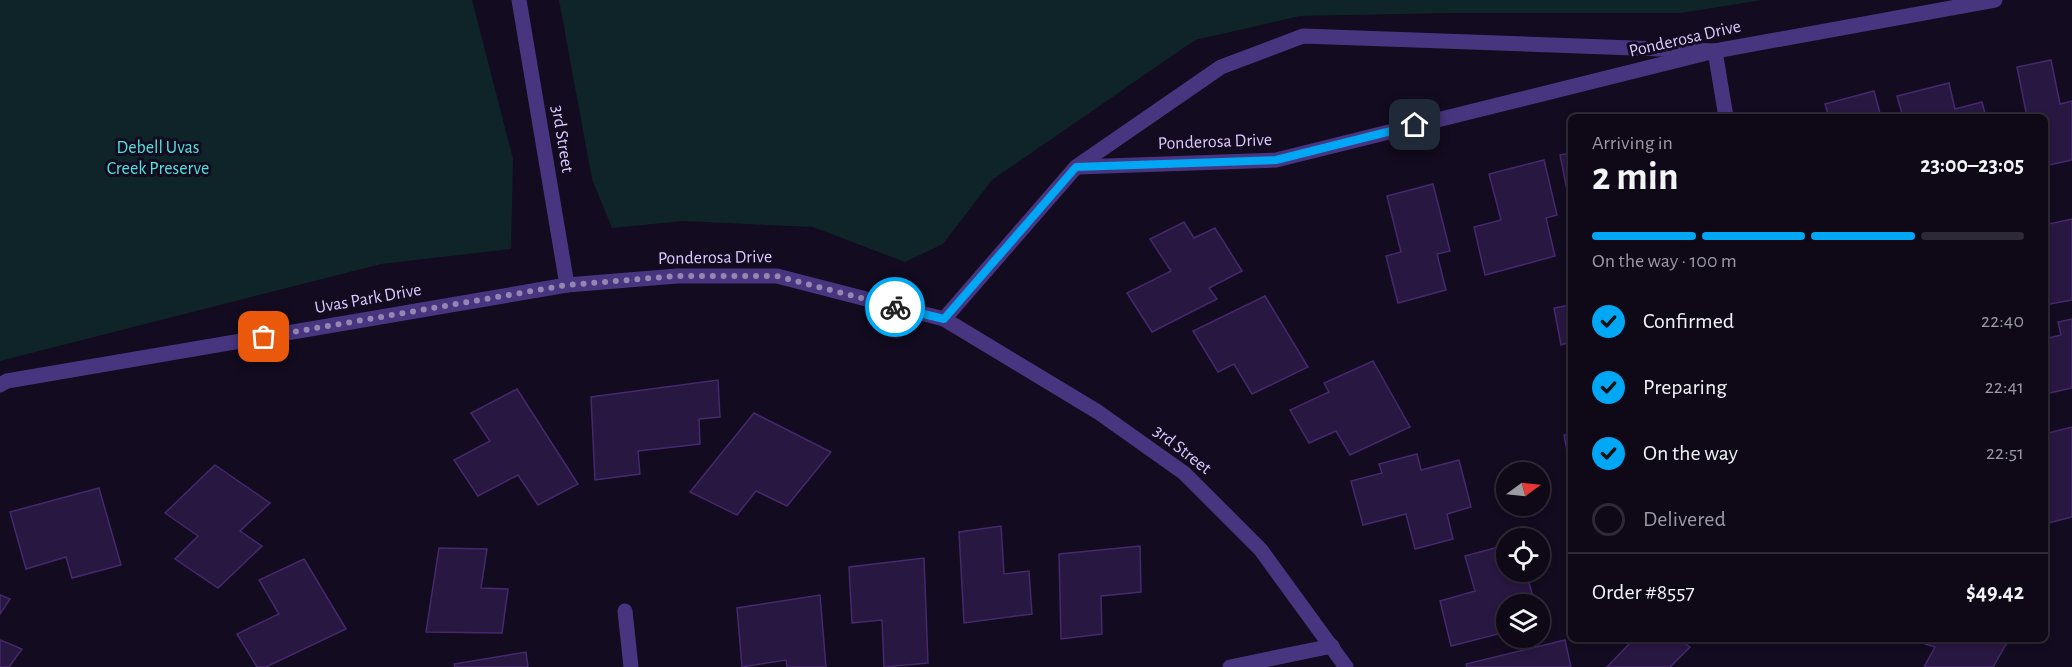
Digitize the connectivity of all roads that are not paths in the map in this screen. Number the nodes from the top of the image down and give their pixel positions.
1 (519, 0) edge
2 (1995, 0) edge
3 (1715, 51) junction
4 (1726, 114) edge
5 (1076, 167) junction
6 (567, 285) junction
7 (944, 319) junction
8 (0, 385) edge
9 (625, 611) dead end
10 (1332, 646) junction
11 (631, 667) edge
12 (1230, 667) edge
13 (1346, 667) edge

1 - 6 street, 3rd Street
2 - 3 street, Ponderosa Drive
3 - 4 street
3 - 5 street, Ponderosa Drive
3 - 5 street
5 - 7 street
6 - 7 street, Ponderosa Drive
6 - 8 street, Uvas Park Drive
7 - 10 street, 3rd Street
9 - 11 street
10 - 12 street
10 - 13 street, 3rd Street

